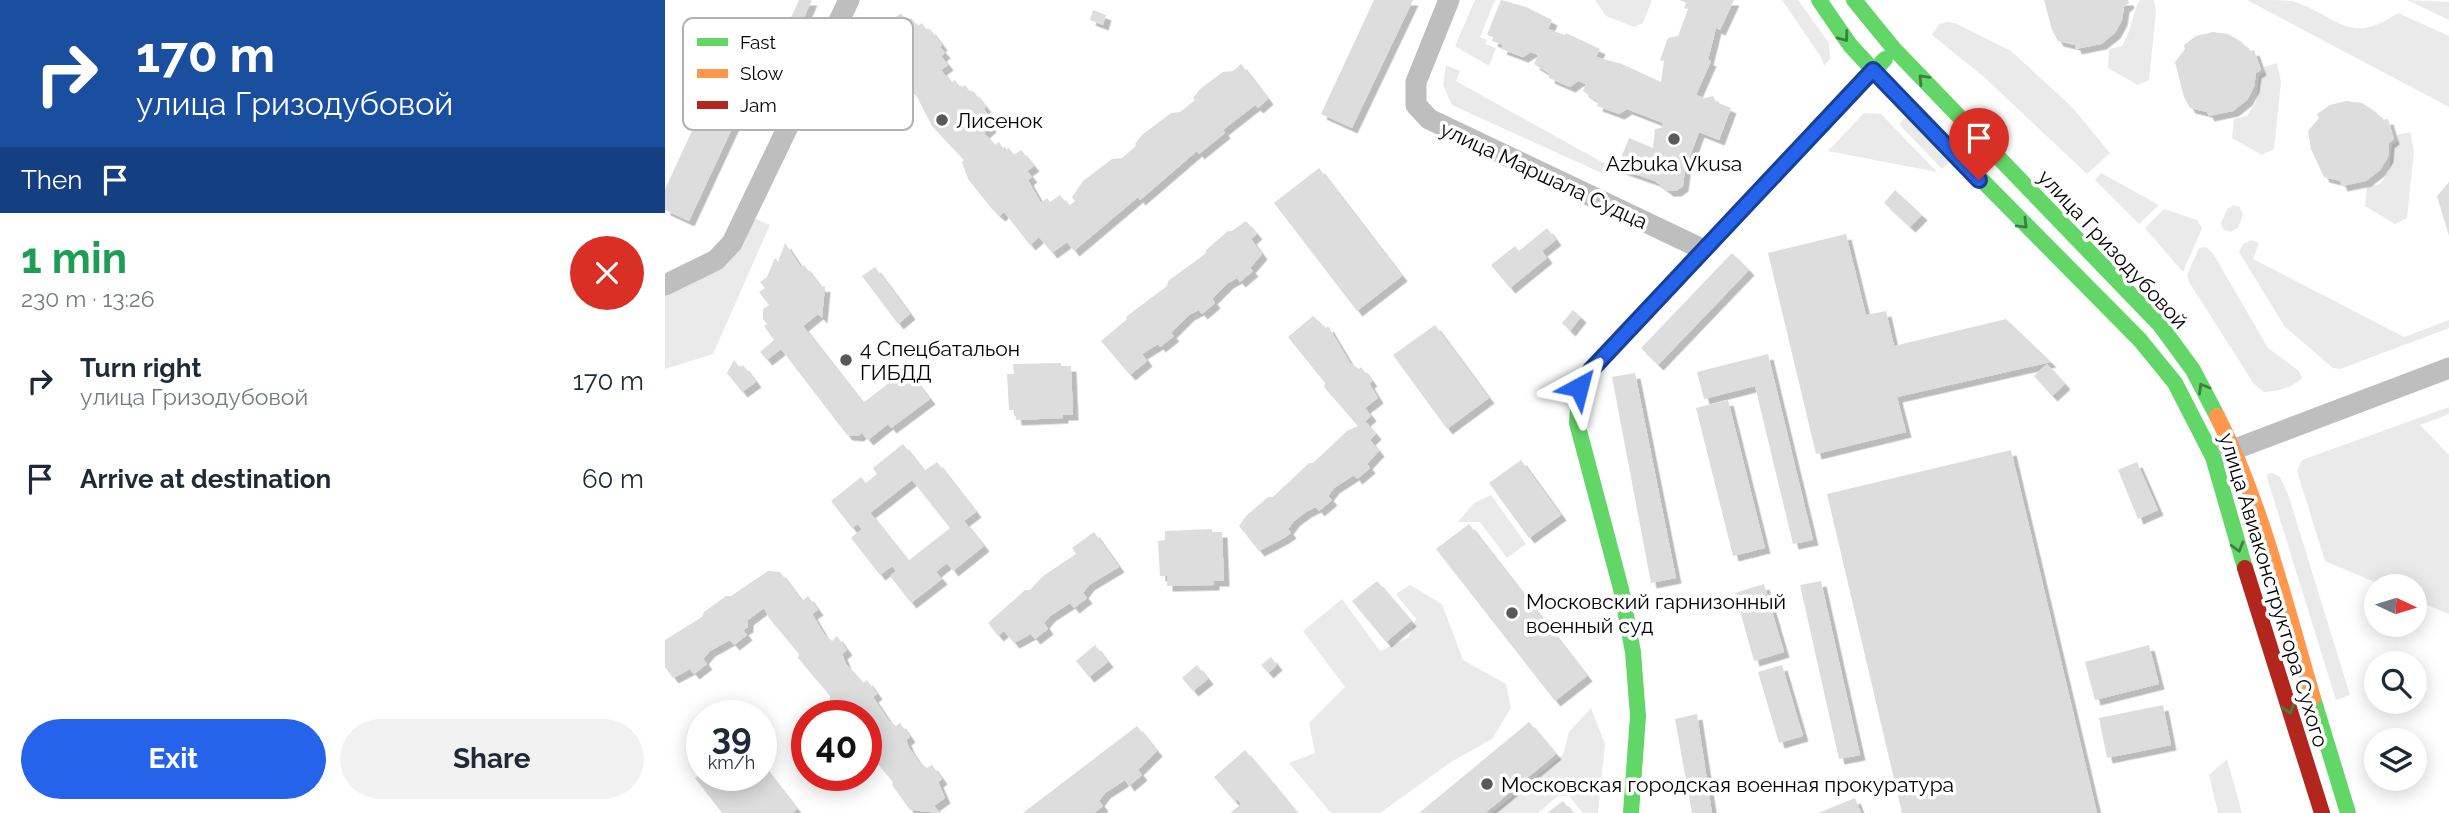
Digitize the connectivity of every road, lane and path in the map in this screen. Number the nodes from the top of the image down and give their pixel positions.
1 (849, 0) edge
2 (1449, 0) edge
3 (1819, 0) edge
4 (1854, 0) edge
5 (840, 18) edge
6 (1894, 50) junction
7 (1873, 70) junction
8 (786, 130) edge
9 (1702, 249) junction
10 (665, 285) edge
11 (2449, 368) edge
12 (2175, 383) joint
13 (2234, 449) junction
14 (2213, 457) junction
15 (1631, 813) edge
16 (2322, 813) edge
17 (2348, 813) edge

1 - 5 street
2 - 9 street, улица Маршала Судца
3 -> 7 street, улица Гризодубовой
4 - 6 street, улица Гризодубовой
6 - 7 street
13 -> 6 street, улица Гризодубовой
7 - 9 street
7 -> 12 street, улица Гризодубовой
8 - 10 street
9 - 15 street
11 - 13 street
12 - 14 street, улица Авиаконструктора Сухого
13 - 14 street
13 - 17 street, улица Авиаконструктора Сухого
14 -> 16 street, улица Авиаконструктора Сухого

